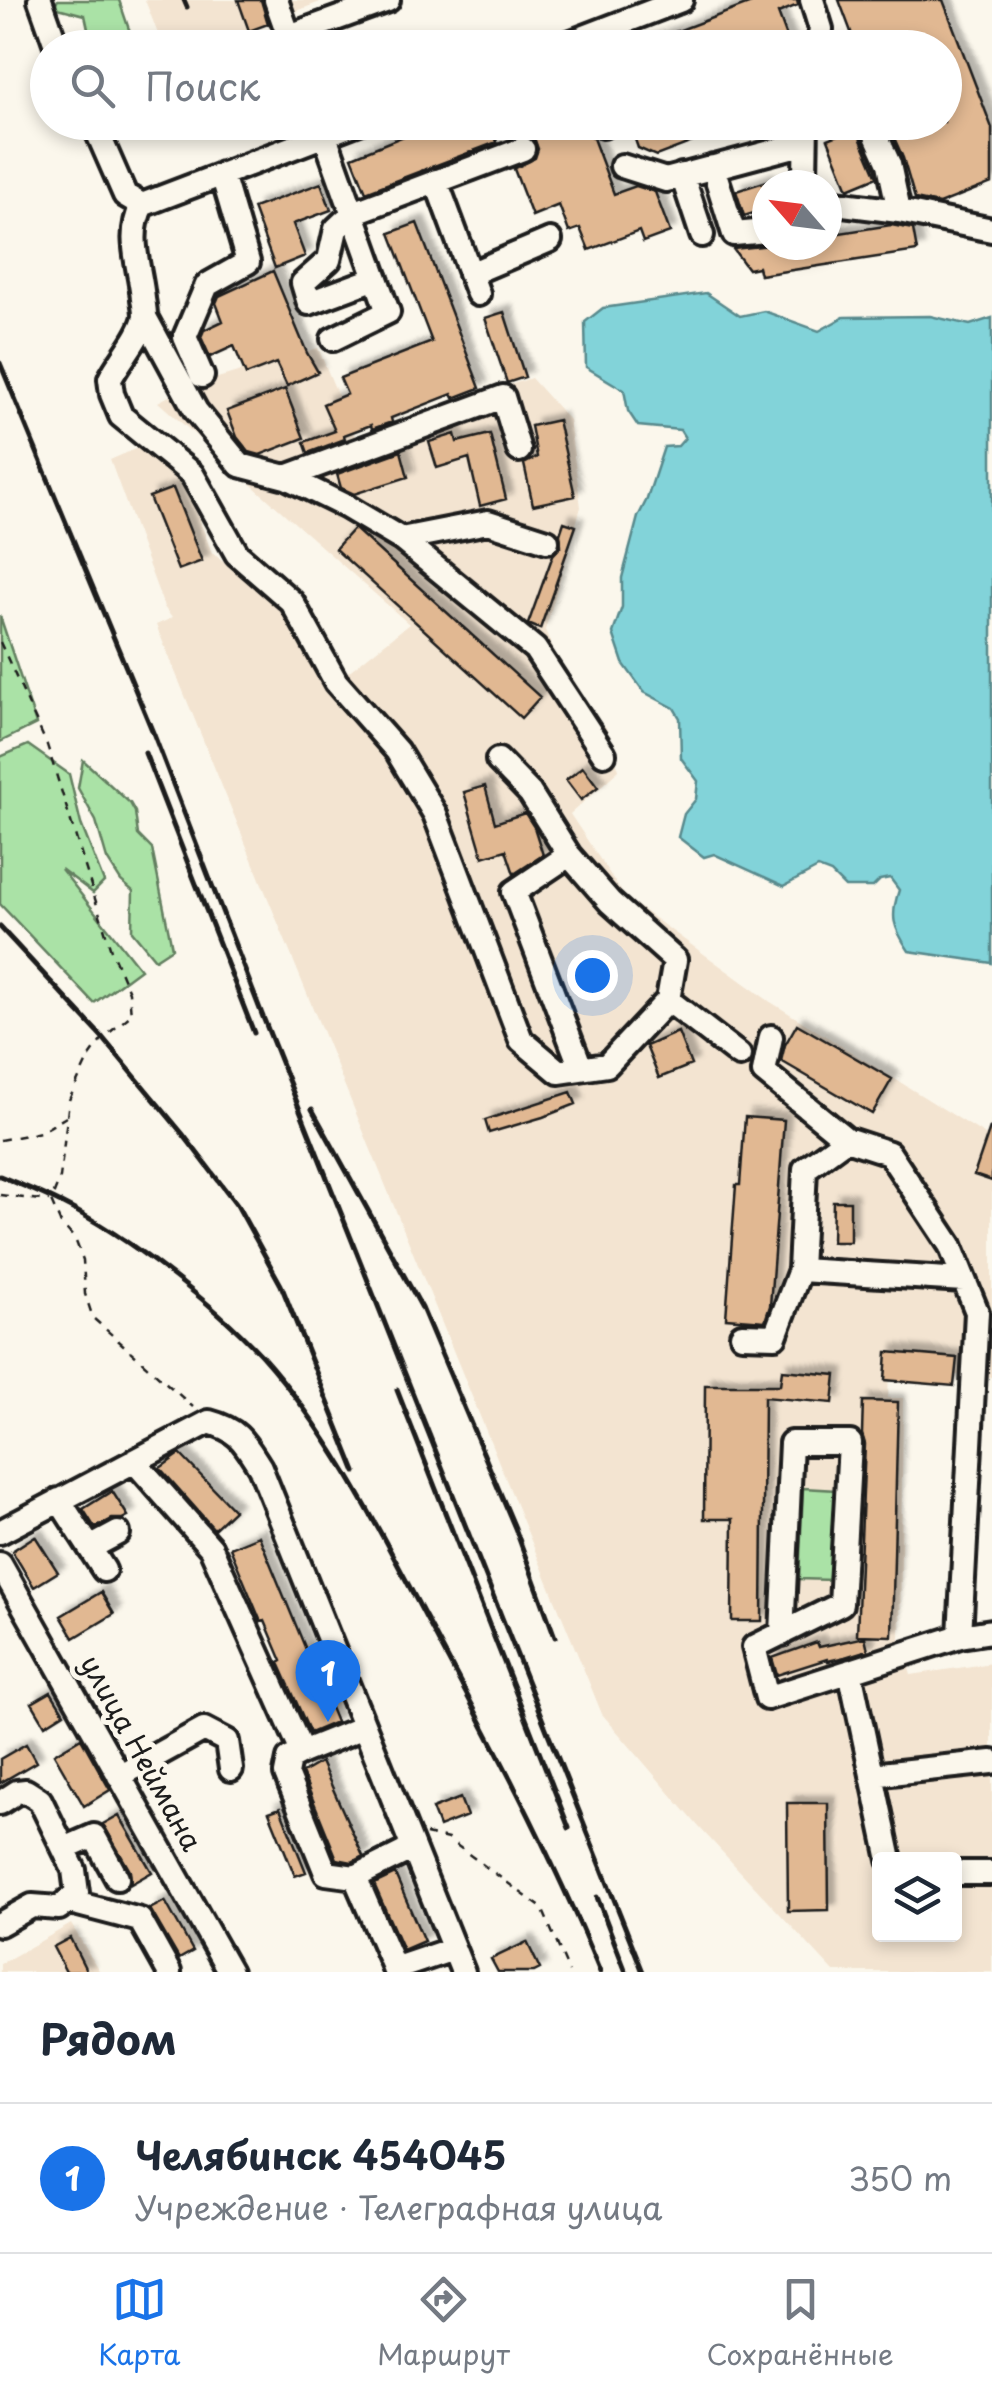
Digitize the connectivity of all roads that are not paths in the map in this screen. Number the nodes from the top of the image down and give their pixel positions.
1 (40, 0) edge
2 (276, 0) edge
3 (388, 0) edge
4 (681, 0) edge
5 (812, 0) edge
6 (51, 30) edge
7 (287, 30) edge
8 (319, 30) edge
9 (606, 30) edge
10 (821, 30) edge
11 (101, 140) edge
12 (298, 140) edge
13 (327, 140) edge
14 (787, 140) edge
15 (806, 140) edge
16 (878, 140) edge
17 (522, 149) dead end
18 (622, 166) dead end
19 (713, 168) junction
20 (805, 170) edge
21 (222, 174) junction
22 (682, 176) junction
23 (436, 181) junction
24 (842, 204) edge
25 (142, 205) junction
26 (899, 211) junction
27 (353, 213) junction
28 (992, 230) edge
29 (752, 232) edge
30 (702, 235) dead end
31 (550, 240) dead end
32 (376, 278) junction
33 (145, 316) junction
34 (332, 339) dead end
35 (202, 376) dead end
36 (518, 450) dead end
37 (286, 477) junction
38 (401, 539) junction
39 (547, 541) dead end
40 (604, 754) dead end
41 (498, 760) dead end
42 (569, 856) junction
43 (668, 1000) junction
44 (771, 1037) dead end
45 (740, 1055) dead end
46 (582, 1068) junction
47 (846, 1139) junction
48 (800, 1270) junction
49 (964, 1280) junction
50 (742, 1335) dead end
51 (134, 1461) junction
52 (60, 1500) junction
53 (0, 1532) edge
54 (118, 1532) dead end
55 (90, 1548) junction
56 (0, 1564) edge
57 (104, 1570) dead end
58 (992, 1631) edge
59 (782, 1634) junction
60 (960, 1636) junction
61 (850, 1671) junction
62 (364, 1727) junction
63 (302, 1752) junction
64 (992, 1762) edge
65 (231, 1769) dead end
66 (872, 1775) junction
67 (119, 1776) junction
68 (0, 1802) edge
69 (409, 1839) junction
70 (64, 1849) junction
71 (888, 1852) edge
72 (962, 1873) edge
73 (992, 1873) edge
74 (355, 1877) junction
75 (117, 1878) dead end
76 (67, 1901) junction
77 (0, 1924) edge
78 (453, 1949) junction
79 (222, 1969) edge
80 (395, 1970) edge
81 (169, 1972) edge
82 (462, 1972) edge

1 - 6 street
2 - 7 street
3 - 8 street
4 - 9 street
5 - 10 street
11 - 25 street
12 - 21 street
13 - 27 street
14 - 19 street
15 - 20 street
16 - 26 street
17 - 23 street
18 - 22 street
19 - 22 street
19 - 29 street
21 - 25 street
21 - 35 street
22 - 30 street
23 - 27 street
23 - 31 street
24 - 26 street
25 - 33 street
26 - 28 street
27 - 32 street
27 - 32 street
32 - 34 street
33 - 37 street
33 - 46 street
36 - 37 street
37 - 38 street
38 - 39 street
38 - 40 street
41 - 42 street
42 - 43 street
42 - 46 street
43 - 45 street
43 - 46 street
44 - 47 street
47 - 48 street
47 - 49 street
48 - 49 street
48 - 50 street
49 - 60 street
51 - 52 street
51 - 62 street
51 - 63 street
52 - 53 street
52 - 55 street
54 - 55 street
55 - 57 street
56 - 67 street, улица Неймана
58 - 60 street
59 - 59 street
59 - 61 street
60 - 61 street
61 - 66 street
62 - 63 street
62 - 69 street
63 - 74 street
64 - 66 street
65 - 67 street
66 - 71 street
67 - 79 street, улица Неймана
68 - 70 street
69 - 74 street
69 - 78 street
70 - 75 street
70 - 76 street
72 - 73 street
74 - 80 street
76 - 77 street
76 - 81 street
78 - 80 street
78 - 82 street

